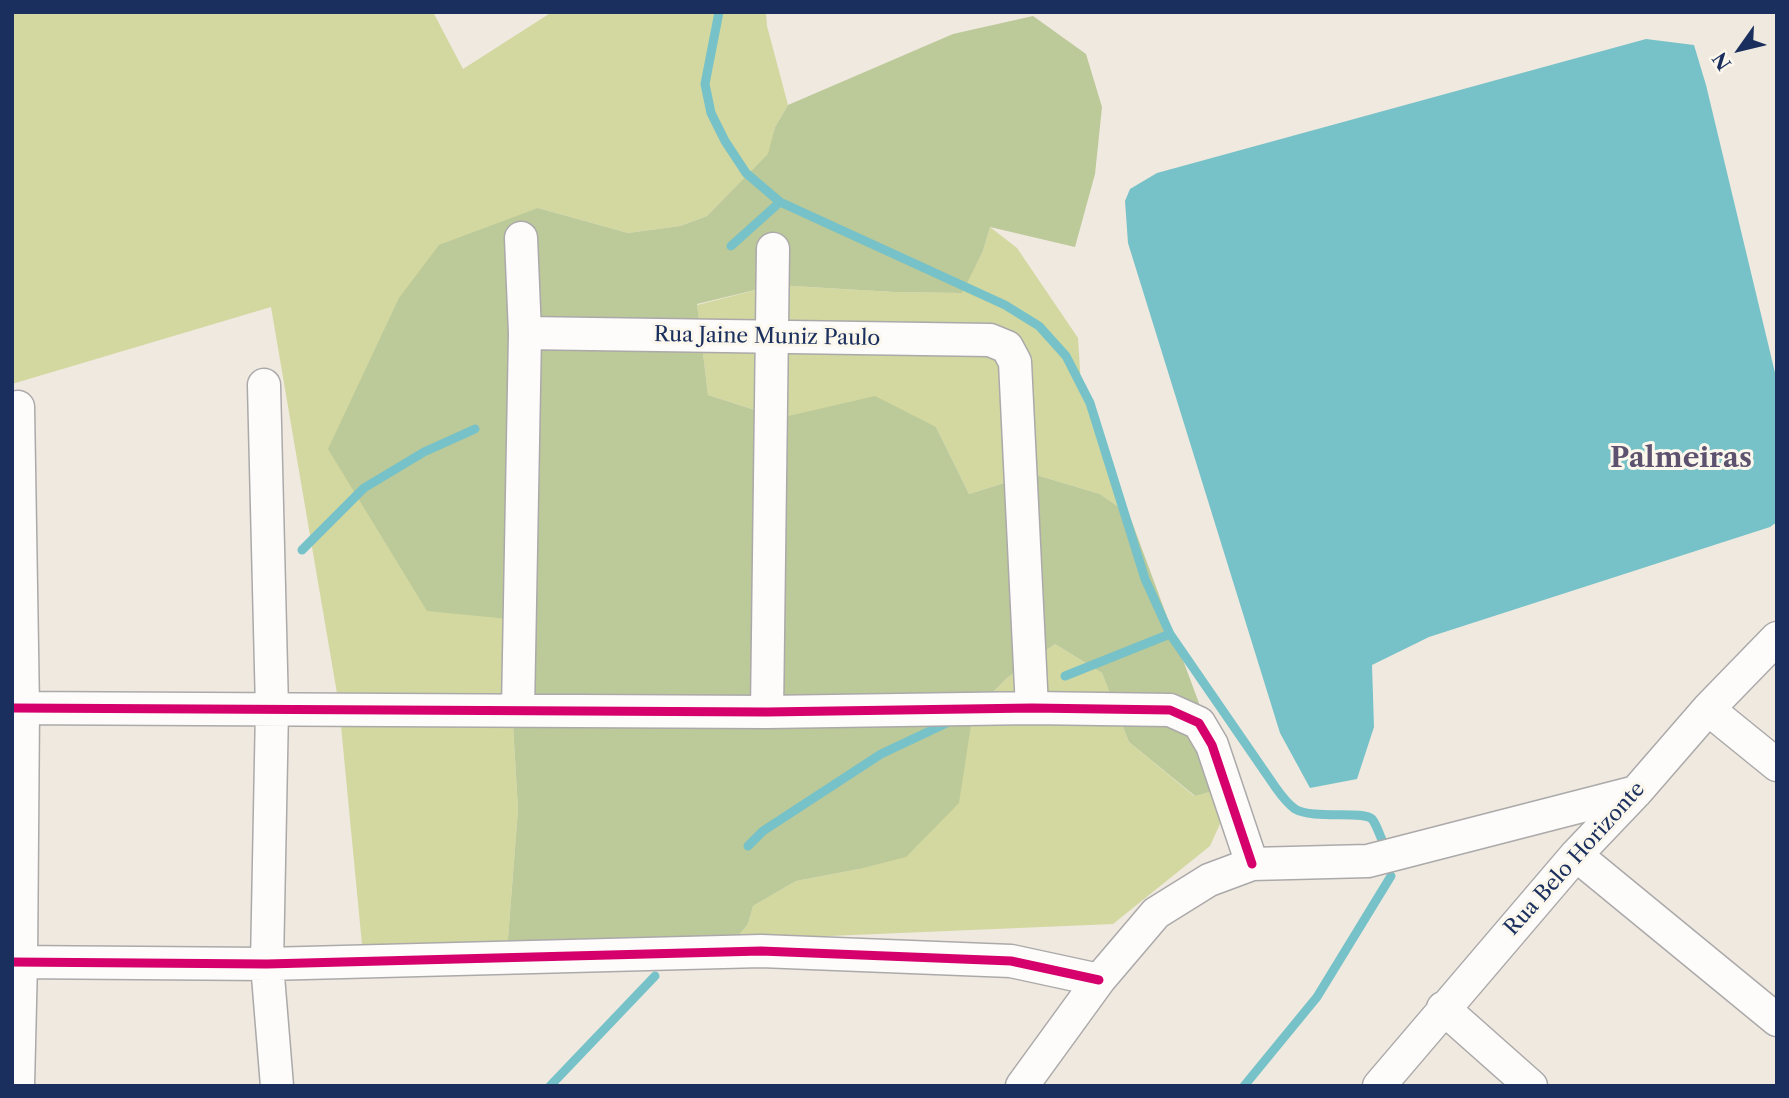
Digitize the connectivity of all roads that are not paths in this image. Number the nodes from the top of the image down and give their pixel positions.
1 (521, 238) dead end
2 (773, 249) dead end
3 (525, 333) junction
4 (772, 337) junction
5 (264, 385) dead end
6 (18, 407) dead end
7 (1777, 638) edge
8 (18, 708) edge
9 (1032, 708) junction
10 (272, 709) junction
11 (1708, 709) junction
12 (518, 710) junction
13 (767, 712) junction
14 (1777, 765) edge
15 (1636, 792) junction
16 (1576, 855) junction
17 (1252, 864) junction
18 (17, 962) edge
19 (267, 964) junction
20 (1099, 980) junction
21 (1443, 1008) junction
22 (1777, 1020) edge
23 (18, 1086) edge
24 (277, 1086) edge
25 (1022, 1086) edge
26 (1379, 1086) edge
27 (1531, 1086) edge

1 - 3 street
2 - 4 street
3 - 4 street, Rua Jaine Muniz Paulo
3 - 12 street
4 - 9 street, Rua Jaine Muniz Paulo
4 - 13 street
5 - 10 street
6 - 8 street
7 - 11 street, Rua Belo Horizonte
8 - 10 street
8 - 18 street
9 - 13 street
9 - 17 street
10 - 12 street
10 - 19 street
11 - 14 street
11 - 15 street, Rua Belo Horizonte
12 - 13 street
15 - 16 street, Rua Belo Horizonte
15 - 17 street
16 - 21 street, Rua Belo Horizonte
16 - 22 street
17 - 20 street
18 - 19 street
18 - 23 street
19 - 20 street
19 - 24 street
20 - 25 street
21 - 26 street, Rua Belo Horizonte
21 - 27 street

